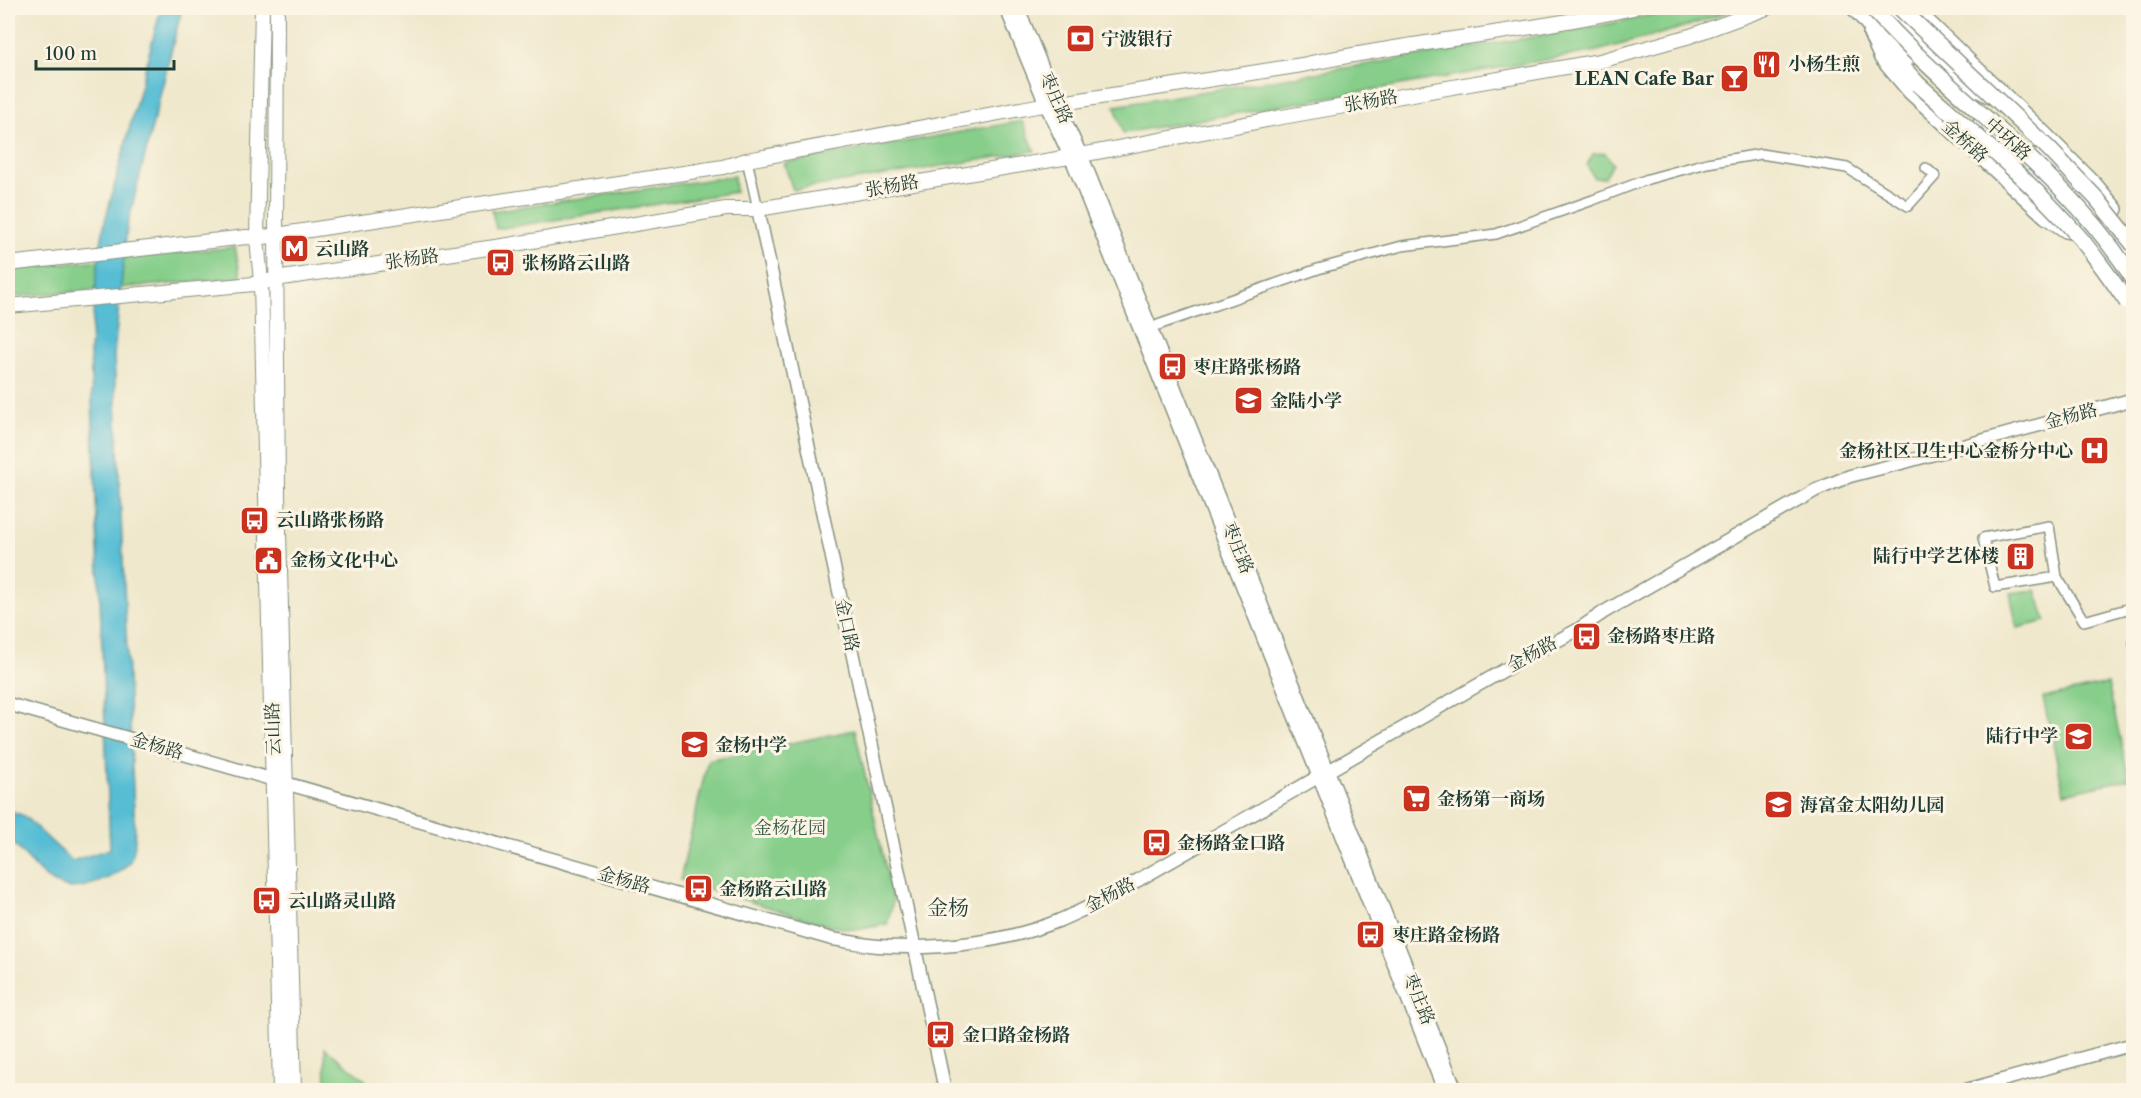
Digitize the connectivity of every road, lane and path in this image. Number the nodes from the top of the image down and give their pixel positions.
1 (262, 8) edge
2 (277, 8) edge
3 (1006, 8) edge
4 (1018, 8) edge
5 (1633, 8) edge
6 (1767, 8) edge
7 (1854, 8) edge
8 (1886, 8) edge
9 (1900, 8) edge
10 (1913, 8) edge
11 (1869, 14) edge
12 (1051, 104) junction
13 (2018, 109) junction
14 (2011, 151) junction
15 (1076, 156) junction
16 (747, 160) junction
17 (1926, 168) dead end
18 (758, 208) junction
19 (2099, 233) junction
20 (2133, 233) edge
21 (276, 235) junction
22 (257, 238) junction
23 (2133, 245) edge
24 (2133, 261) edge
25 (8, 264) edge
26 (276, 280) junction
27 (2133, 280) edge
28 (261, 282) junction
29 (2133, 289) edge
30 (2133, 299) edge
31 (8, 306) edge
32 (2133, 311) edge
33 (1158, 325) dead end
34 (2133, 399) edge
35 (2057, 577) junction
36 (2133, 608) edge
37 (8, 704) edge
38 (1323, 774) junction
39 (280, 781) junction
40 (916, 947) junction
41 (2133, 1044) edge
42 (280, 1090) edge
43 (294, 1090) edge
44 (945, 1090) edge
45 (1444, 1090) edge
46 (1456, 1090) edge
47 (1966, 1090) edge

1 - 22 main road, 云山路
2 - 21 main road, 云山路
3 - 12 street, 枣庄路
4 - 12 street, 枣庄路
5 - 12 main road
6 - 15 main road, 张杨路
7 - 11 main road, 金桥路
8 - 13 main road
9 - 23 main road, 中环路, bridge
10 - 13 main road
11 - 14 main road, 金桥路
11 - 19 main road, 中环路, bridge
11 - 19 main road, 金桥路
11 - 32 main road, bridge
12 - 15 street, 枣庄路
12 - 16 main road
13 - 20 main road
14 - 19 main road, 金桥路
14 - 19 main road
15 - 18 main road, 张杨路
15 - 38 street, 枣庄路
16 - 18 street, 金口路
16 - 21 main road
17 - 33 street
18 - 26 main road, 张杨路
18 - 40 street, 金口路
19 - 24 main road
19 - 27 main road, 中环路, bridge
19 - 29 main road, bridge
19 - 30 main road
21 - 22 main road
21 - 26 main road, 云山路
22 - 25 main road
22 - 28 main road, 云山路
26 - 28 main road, 张杨路
26 - 39 main road, 云山路
28 - 31 main road, 张杨路
28 - 39 main road, 云山路
34 - 38 street, 金杨路
35 - 35 street
35 - 36 street
37 - 39 street, 金杨路
38 - 40 street, 金杨路
38 - 45 street, 枣庄路
38 - 46 street, 枣庄路
39 - 40 street, 金杨路
39 - 42 main road, 云山路
39 - 43 main road, 云山路
40 - 44 street, 金口路
41 - 47 street

